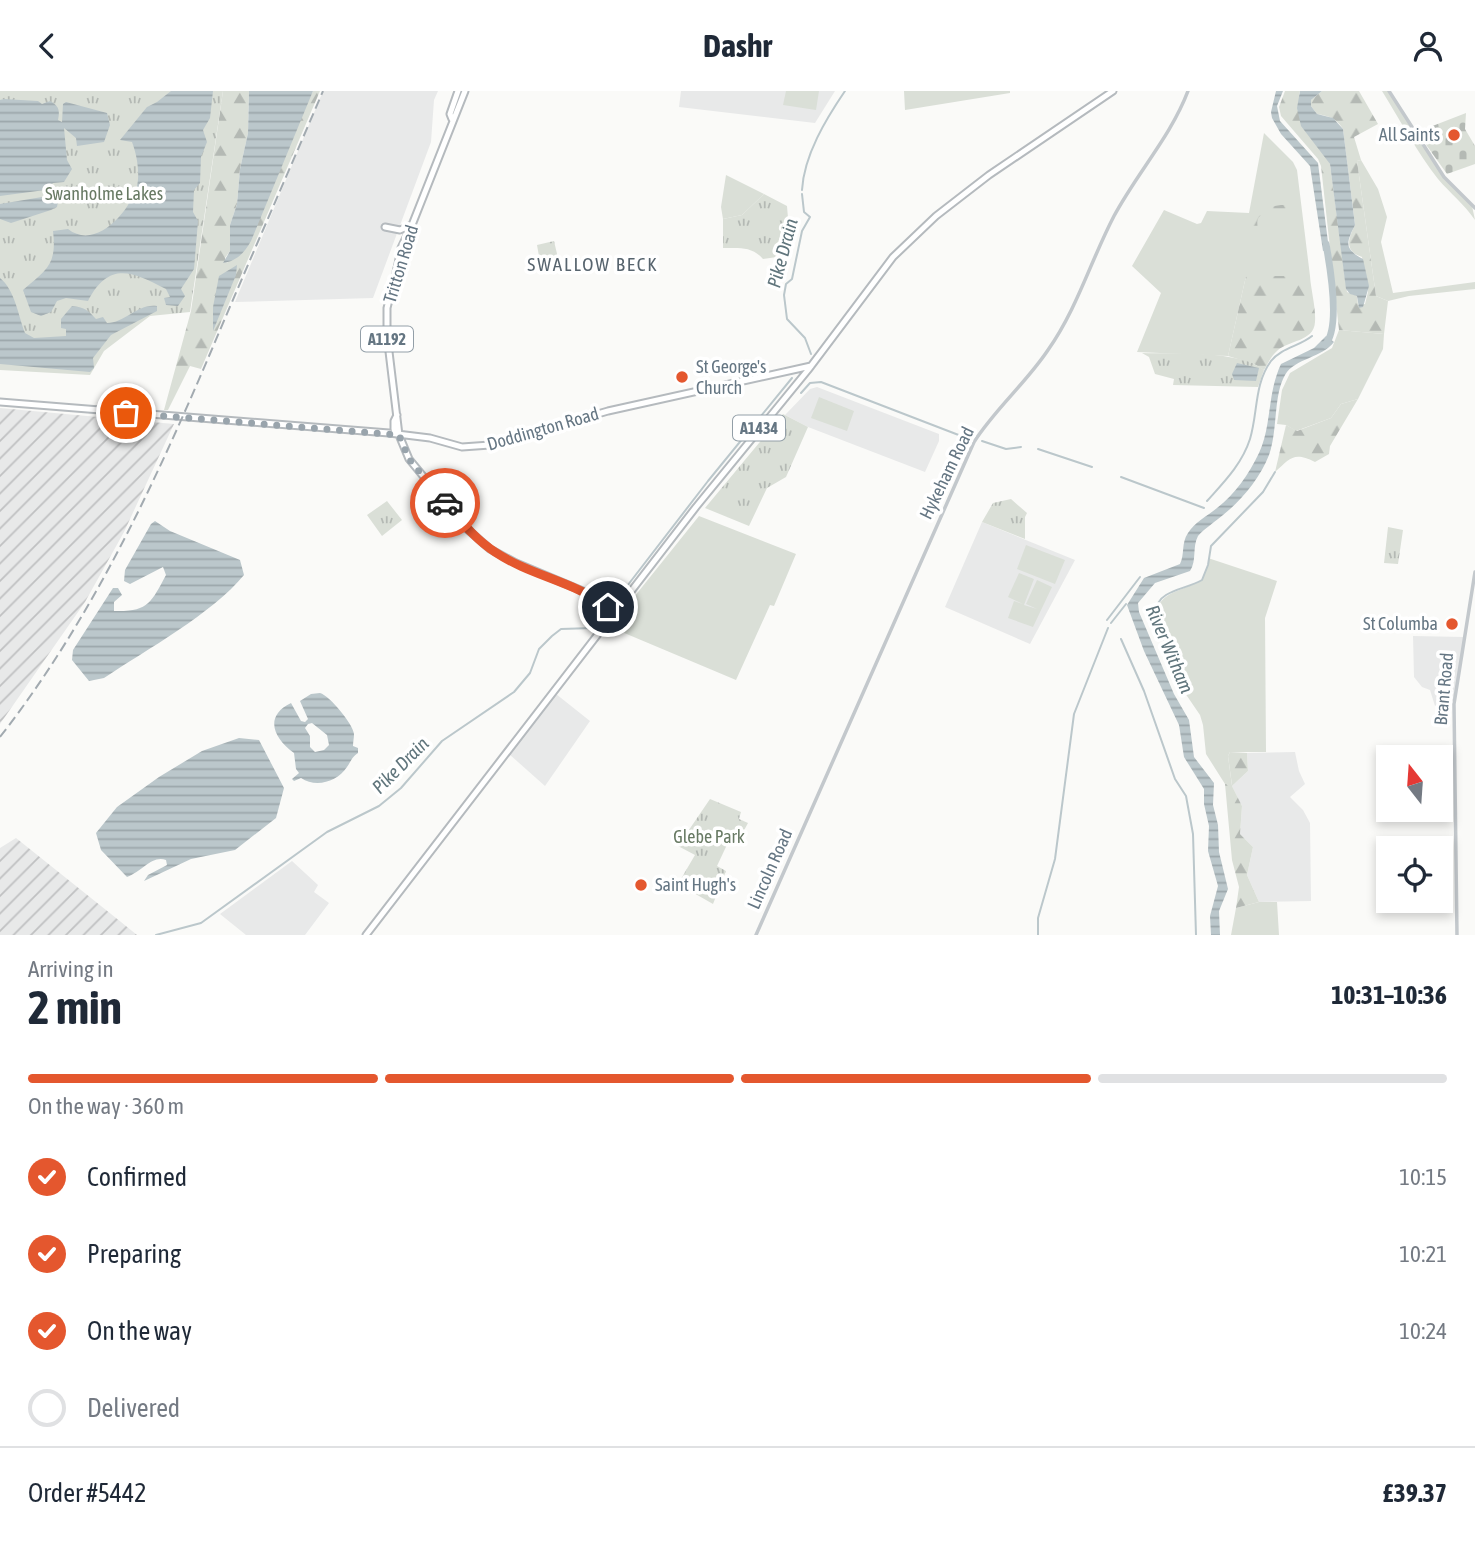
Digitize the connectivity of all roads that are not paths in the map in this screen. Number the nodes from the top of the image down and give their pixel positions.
1 (461, 91) edge
2 (1112, 91) edge
3 (1188, 91) edge
4 (1389, 91) edge
5 (452, 119) junction
6 (1474, 208) edge
7 (412, 225) junction
8 (385, 227) dead end
9 (811, 366) junction
10 (790, 371) junction
11 (797, 384) junction
12 (0, 402) edge
13 (399, 435) junction
14 (1475, 572) edge
15 (615, 612) junction
16 (809, 815) joint
17 (366, 935) edge
18 (756, 935) edge
19 (1457, 935) edge

1 - 5 main road, Tritton Road
1 - 5 main road, Tritton Road
2 - 9 main road, A1434
3 - 16 street, Hykeham Road
4 - 6 street
5 - 7 main road, Tritton Road
7 - 8 main road
7 - 13 main road, Tritton Road / A1192
9 - 10 main road, Doddington Road
9 - 11 main road, A1434
10 - 11 main road
10 - 13 main road, Doddington Road
11 - 15 main road, A1434
12 - 13 main road, Doddington Road
13 - 15 main road, Tritton Road / A1192
14 - 19 street, Brant Road
15 - 17 main road, A1434
16 - 18 street, Lincoln Road

